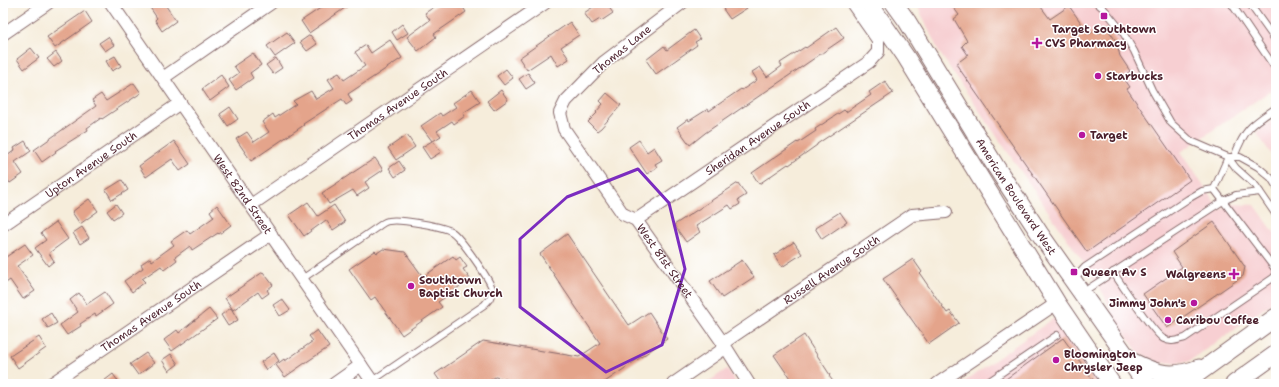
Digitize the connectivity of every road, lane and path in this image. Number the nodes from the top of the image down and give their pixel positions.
1 (48, 3) edge
2 (111, 3) edge
3 (271, 3) edge
4 (545, 3) edge
5 (682, 3) edge
6 (852, 3) edge
7 (869, 3) edge
8 (894, 3) edge
9 (1097, 3) edge
10 (1232, 3) edge
11 (1249, 3) edge
12 (3, 34) edge
13 (1276, 41) edge
14 (1275, 64) edge
15 (163, 78) junction
16 (566, 100) joint
17 (180, 103) junction
18 (1276, 108) edge
19 (1231, 157) junction
20 (1275, 181) edge
21 (1214, 189) junction
22 (1260, 192) junction
23 (1223, 201) junction
24 (251, 205) junction
25 (946, 212) dead end
26 (1276, 215) edge
27 (636, 220) junction
28 (3, 225) edge
29 (271, 234) junction
30 (1113, 272) junction
31 (302, 279) junction
32 (1077, 286) junction
33 (1057, 303) junction
34 (1276, 317) edge
35 (1057, 335) dead end
36 (724, 345) junction
37 (1129, 360) junction
38 (1273, 360) edge
39 (1216, 361) junction
40 (361, 365) junction
41 (373, 383) edge
42 (51, 384) edge
43 (334, 384) edge
44 (673, 384) edge
45 (749, 384) edge
46 (937, 384) edge
47 (985, 384) edge
48 (1112, 384) edge
49 (1146, 384) edge
50 (1183, 384) edge
51 (1234, 384) edge

1 - 12 street
2 - 15 street, West 82nd Street
3 - 15 street
4 - 24 street, Thomas Avenue South
5 - 16 street, Thomas Lane
6 - 27 street, Sheridan Avenue South
7 - 33 main road, American Boulevard West
8 - 32 main road, American Boulevard West
9 - 19 lane
10 - 14 lane
11 - 13 lane
15 - 17 street, West 82nd Street
16 - 27 street, West 81st Street
17 - 24 street, West 82nd Street
17 - 28 street, Upton Avenue South
18 - 19 lane
19 - 20 lane
19 - 21 lane
19 - 22 lane
21 - 23 lane
21 - 32 lane
22 - 23 lane
22 - 26 lane
23 - 30 lane
23 - 30 lane
24 - 29 street, West 82nd Street
25 - 36 street, Russell Avenue South
27 - 36 street, West 81st Street
29 - 31 street, West 82nd Street
29 - 42 street, Thomas Avenue South
30 - 32 lane
31 - 40 street, West 82nd Street
31 - 41 lane
32 - 37 main road, American Boulevard West
33 - 46 street
33 - 48 main road, American Boulevard West
34 - 39 main road
35 - 47 lane
36 - 44 street, Russell Avenue South
36 - 45 street, West 81st Street
37 - 39 main road
37 - 49 main road, American Boulevard West
38 - 51 main road
39 - 50 main road
40 - 41 street, West 82nd Street
40 - 43 street

